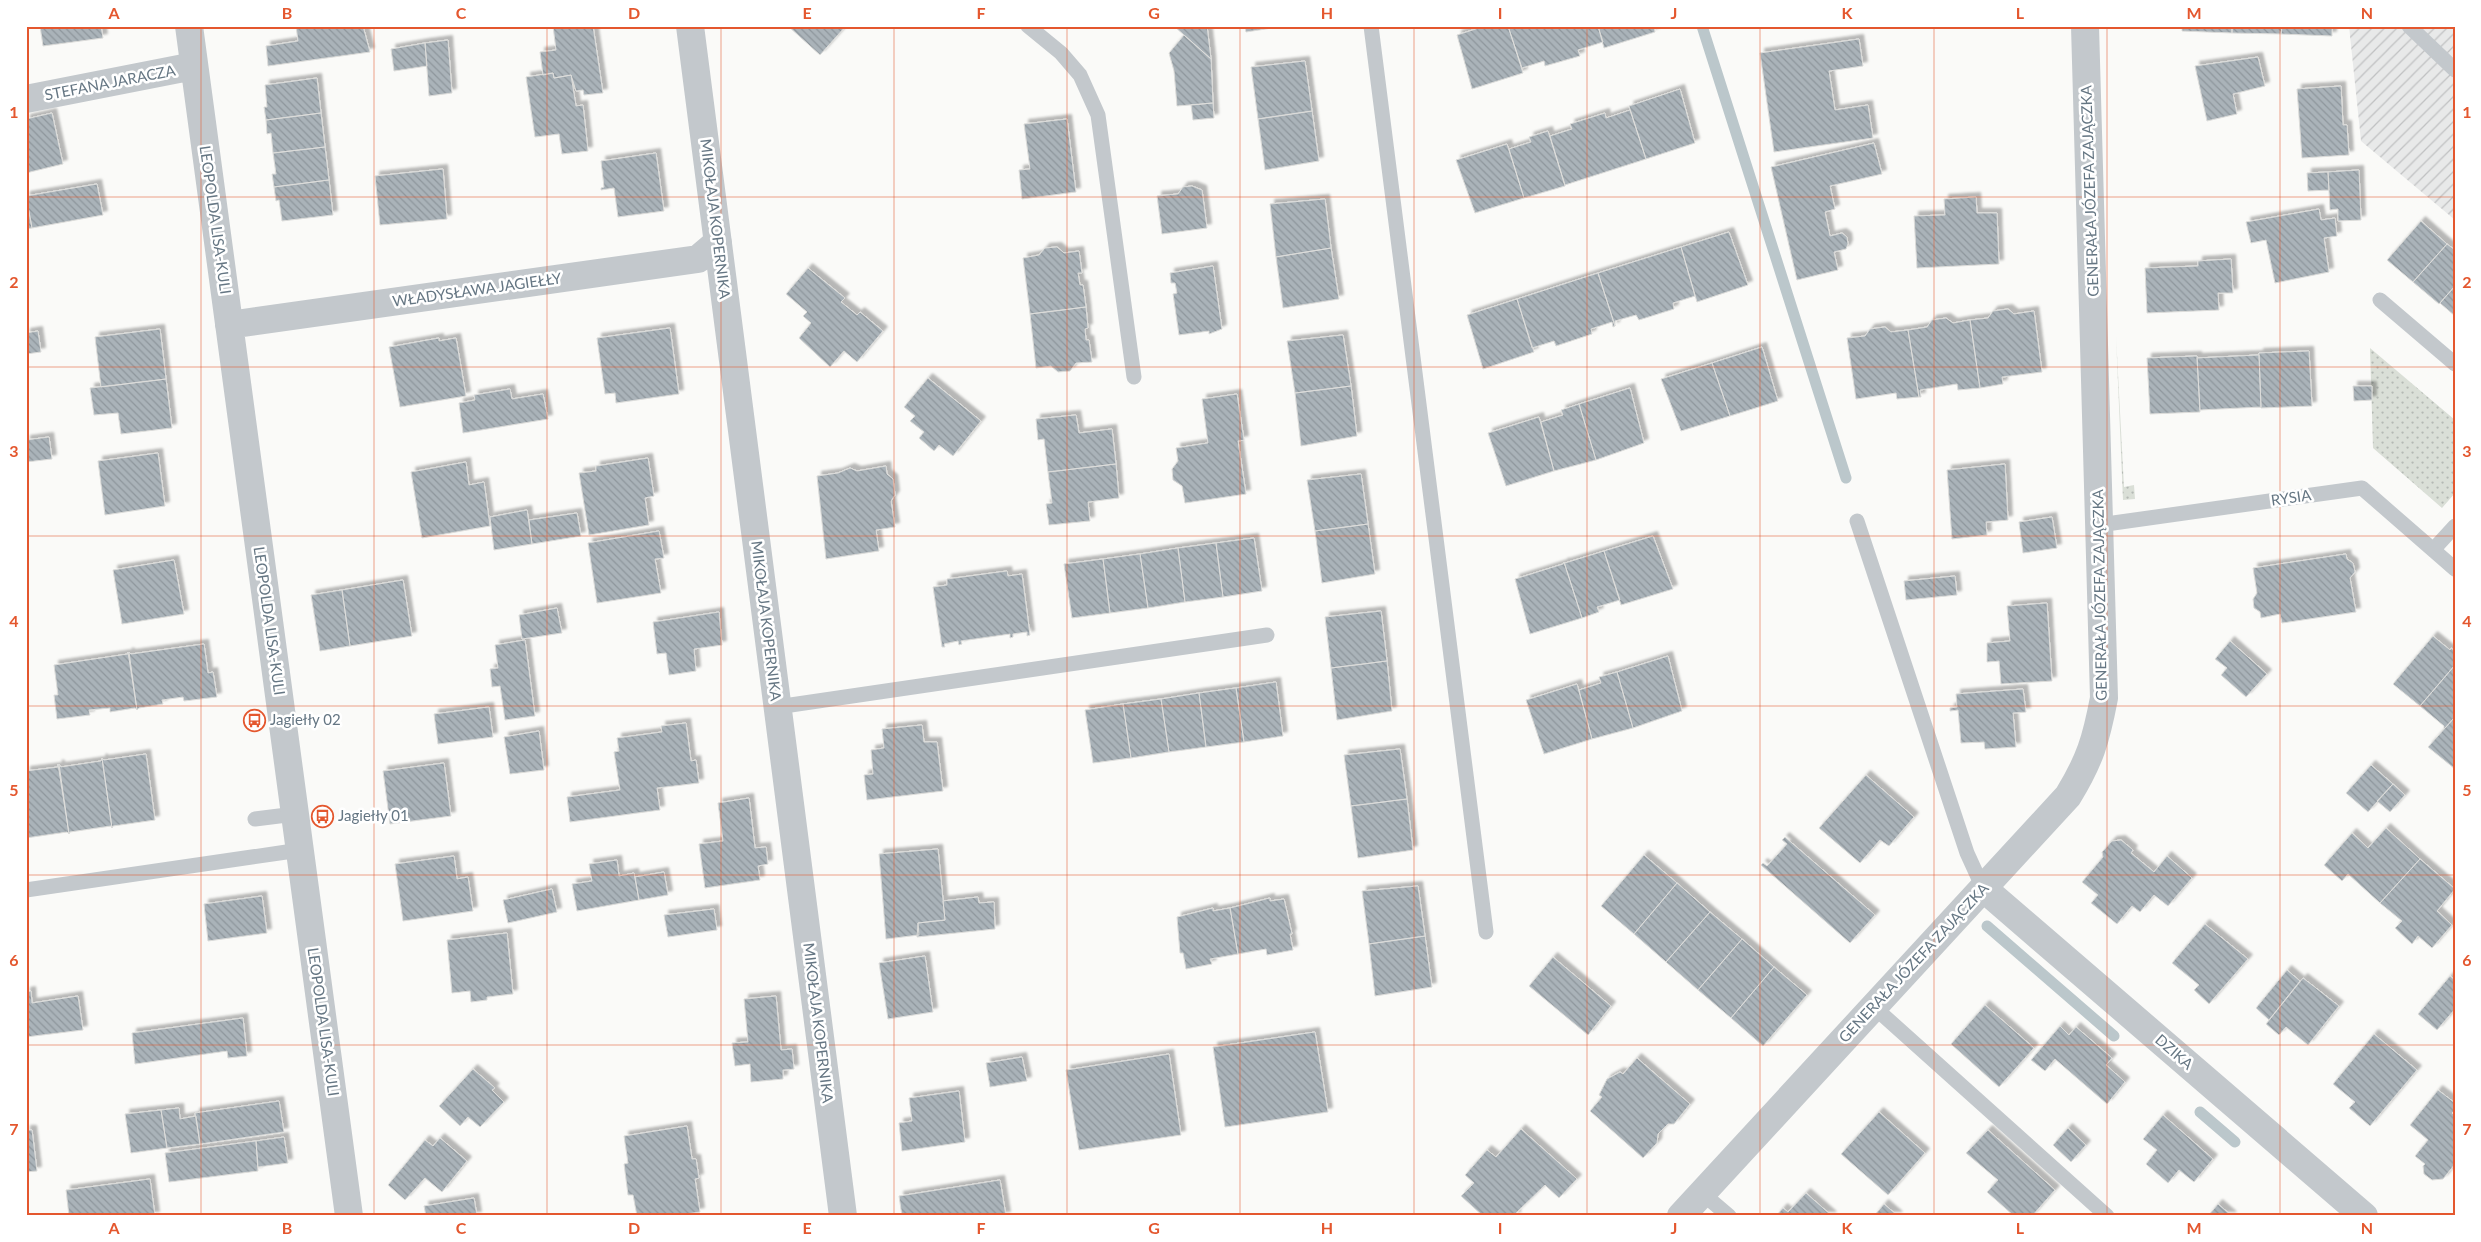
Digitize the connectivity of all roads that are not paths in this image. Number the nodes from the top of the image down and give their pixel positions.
1 (189, 26) edge
2 (690, 26) edge
3 (1028, 26) edge
4 (1371, 26) edge
5 (2085, 26) edge
6 (2409, 26) edge
7 (194, 66) junction
8 (2455, 70) edge
9 (26, 99) edge
10 (718, 242) junction
11 (2380, 300) dead end
12 (229, 325) junction
13 (2455, 364) edge
14 (1134, 377) dead end
15 (1857, 522) dead end
16 (2099, 525) junction
17 (2455, 526) edge
18 (2433, 550) junction
19 (2455, 569) edge
20 (1267, 635) dead end
21 (777, 707) junction
22 (295, 814) junction
23 (255, 819) dead end
24 (300, 850) junction
25 (1983, 888) junction
26 (26, 890) edge
27 (1486, 932) dead end
28 (1874, 1007) junction
29 (1702, 1193) junction
30 (349, 1216) edge
31 (843, 1216) edge
32 (1681, 1216) edge
33 (1729, 1216) edge
34 (2107, 1216) edge
35 (2364, 1216) edge

1 - 7 street, LEOPOLDA LISA-KULI
2 - 10 street, MIKOŁAJA KOPERNIKA
3 - 14 lane
4 - 27 lane
5 - 16 street, GENERAŁA JÓZEFA ZAJĄCZKA
6 - 8 lane
7 - 9 street, STEFANA JARACZA
7 - 12 street, LEOPOLDA LISA-KULI
10 - 12 street, WŁADYSŁAWA JAGIEŁŁY
10 - 21 street, MIKOŁAJA KOPERNIKA
11 - 13 lane
12 - 22 street, LEOPOLDA LISA-KULI
15 - 25 lane
16 - 18 lane, RYSIA
16 - 25 street, GENERAŁA JÓZEFA ZAJĄCZKA
17 - 18 lane
18 - 19 lane, RYSIA
20 - 21 lane
21 - 31 street, MIKOŁAJA KOPERNIKA
22 - 23 lane
22 - 24 street, LEOPOLDA LISA-KULI
24 - 26 lane
24 - 30 street, LEOPOLDA LISA-KULI
25 - 28 street, GENERAŁA JÓZEFA ZAJĄCZKA
25 - 35 street, DZIKA
28 - 29 street, GENERAŁA JÓZEFA ZAJĄCZKA
28 - 34 lane
29 - 32 street, GENERAŁA JÓZEFA ZAJĄCZKA
29 - 33 lane

